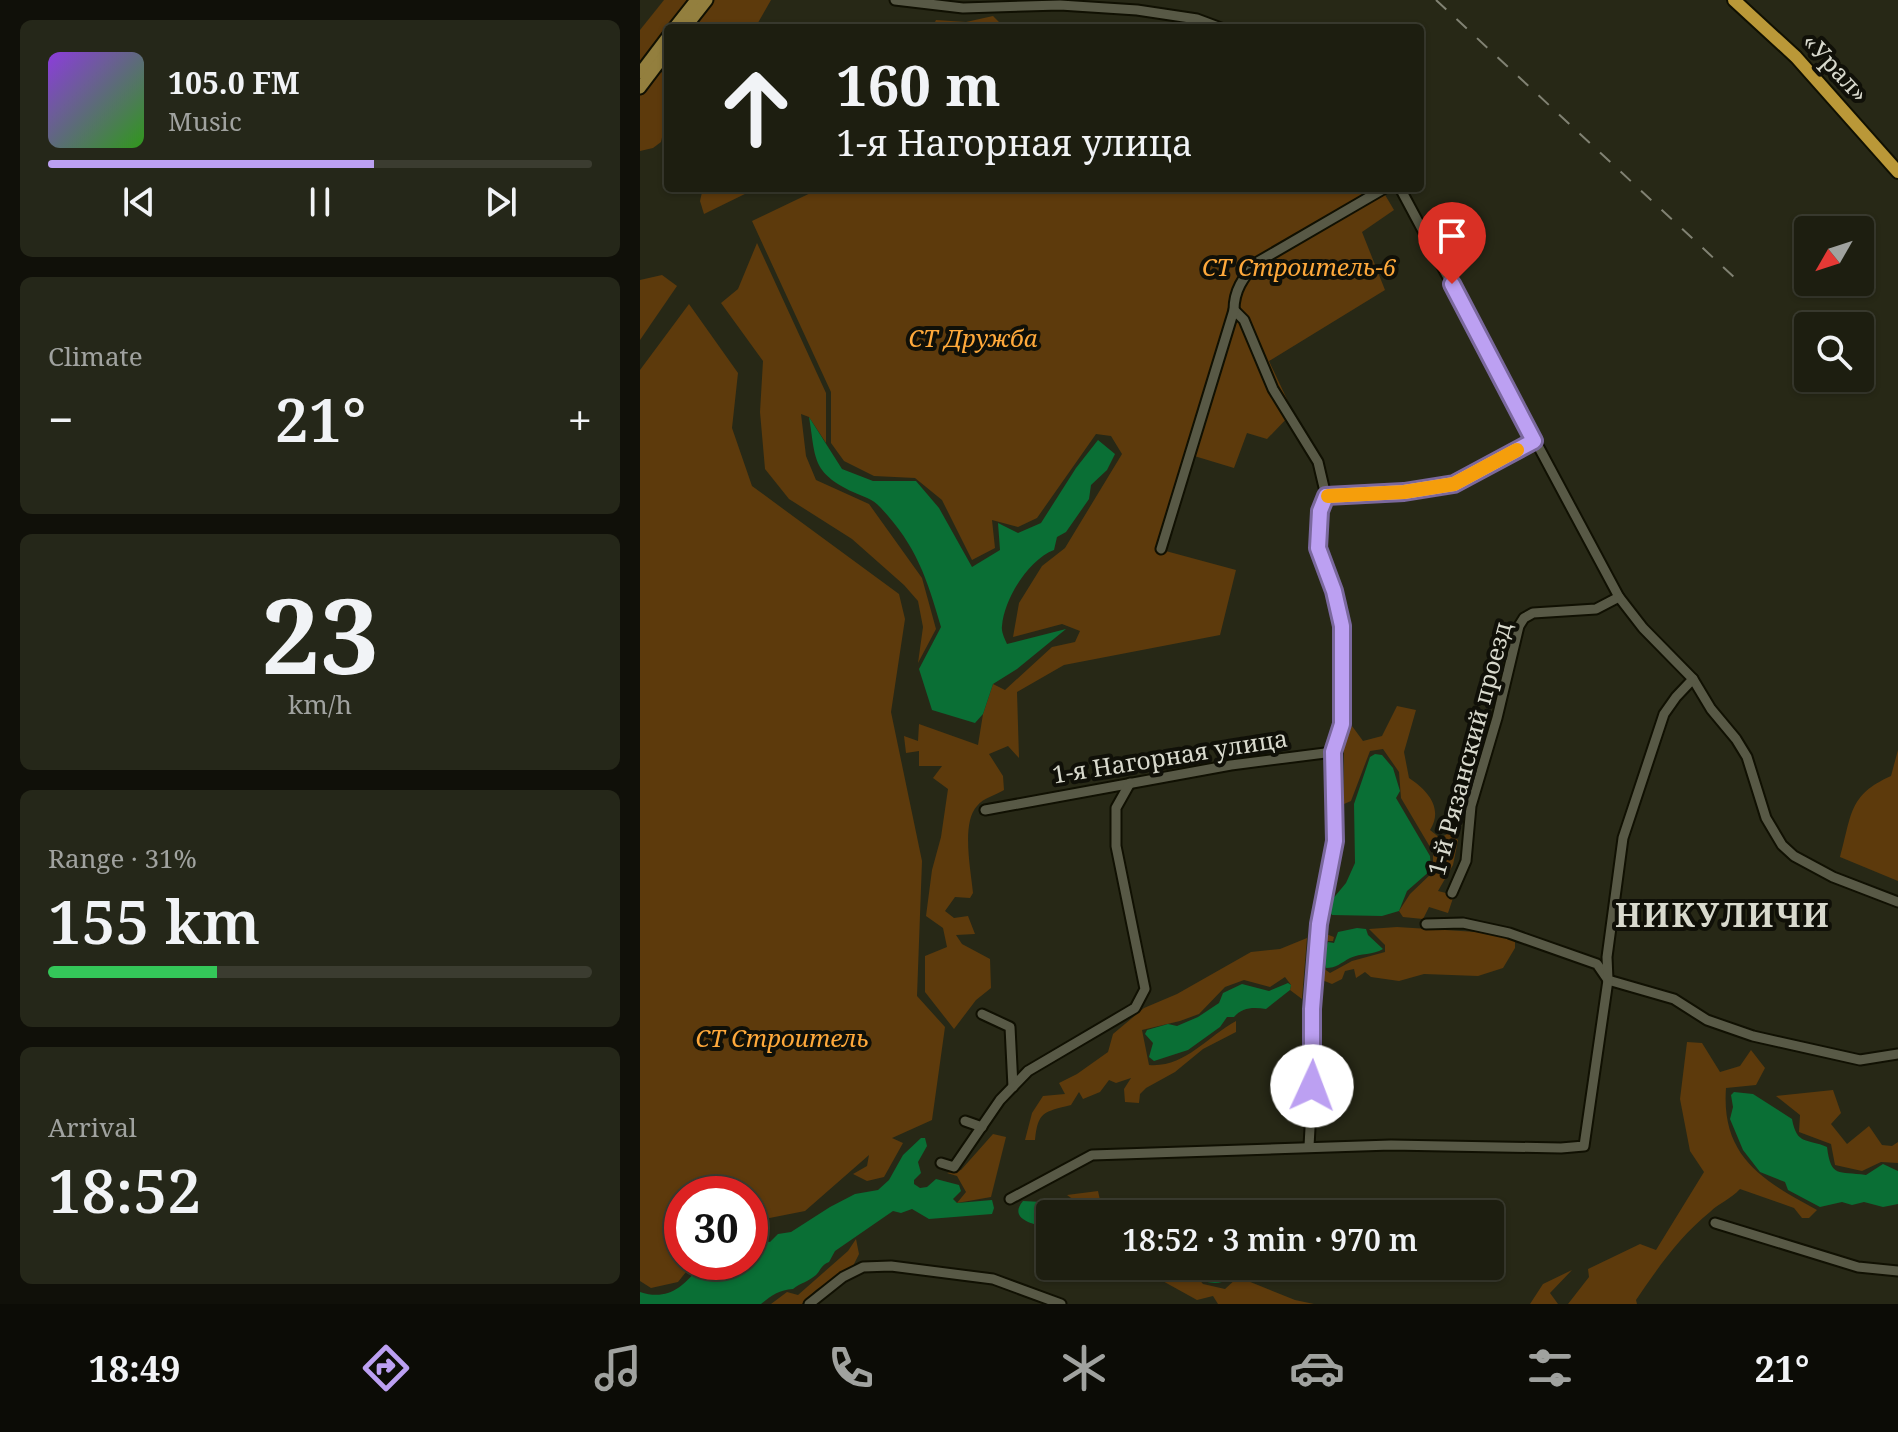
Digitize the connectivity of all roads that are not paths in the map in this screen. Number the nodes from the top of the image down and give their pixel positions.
1 (696, 0) edge
2 (707, 0) edge
3 (895, 0) edge
4 (1734, 0) edge
5 (677, 24) edge
6 (688, 24) edge
7 (1210, 24) edge
8 (664, 41) edge
9 (664, 56) edge
10 (640, 73) edge
11 (640, 88) edge
12 (1898, 172) edge
13 (1378, 192) edge
14 (1402, 192) edge
15 (1234, 310) junction
16 (1534, 441) junction
17 (1326, 496) junction
18 (1161, 549) dead end
19 (1619, 597) junction
20 (1693, 679) junction
21 (1333, 752) junction
22 (1130, 783) junction
23 (985, 810) dead end
24 (1452, 893) dead end
25 (1898, 902) edge
26 (1426, 924) dead end
27 (1608, 980) junction
28 (982, 1014) dead end
29 (1898, 1054) edge
30 (1013, 1087) junction
31 (965, 1121) dead end
32 (982, 1127) junction
33 (1309, 1146) junction
34 (941, 1163) dead end
35 (1010, 1199) dead end
36 (1715, 1223) dead end
37 (1898, 1271) edge
38 (812, 1301) edge
39 (1061, 1304) edge

1 - 5 main road
2 - 6 main road
3 - 7 street
4 - 12 highway, «Урал»
8 - 10 main road
9 - 11 main road
13 - 15 street
14 - 16 street
15 - 17 street
15 - 18 street
16 - 17 street
16 - 19 street
17 - 21 street
19 - 20 street
19 - 24 street, 1-й Рязанский проезд
20 - 25 street
20 - 27 street
21 - 22 street, 1-я Нагорная улица
21 - 33 street
22 - 23 street, 1-я Нагорная улица
22 - 30 street
26 - 27 street
27 - 29 street
27 - 33 street
28 - 30 street
30 - 32 street
31 - 32 street
32 - 34 street
33 - 35 street
36 - 37 street
38 - 39 street

